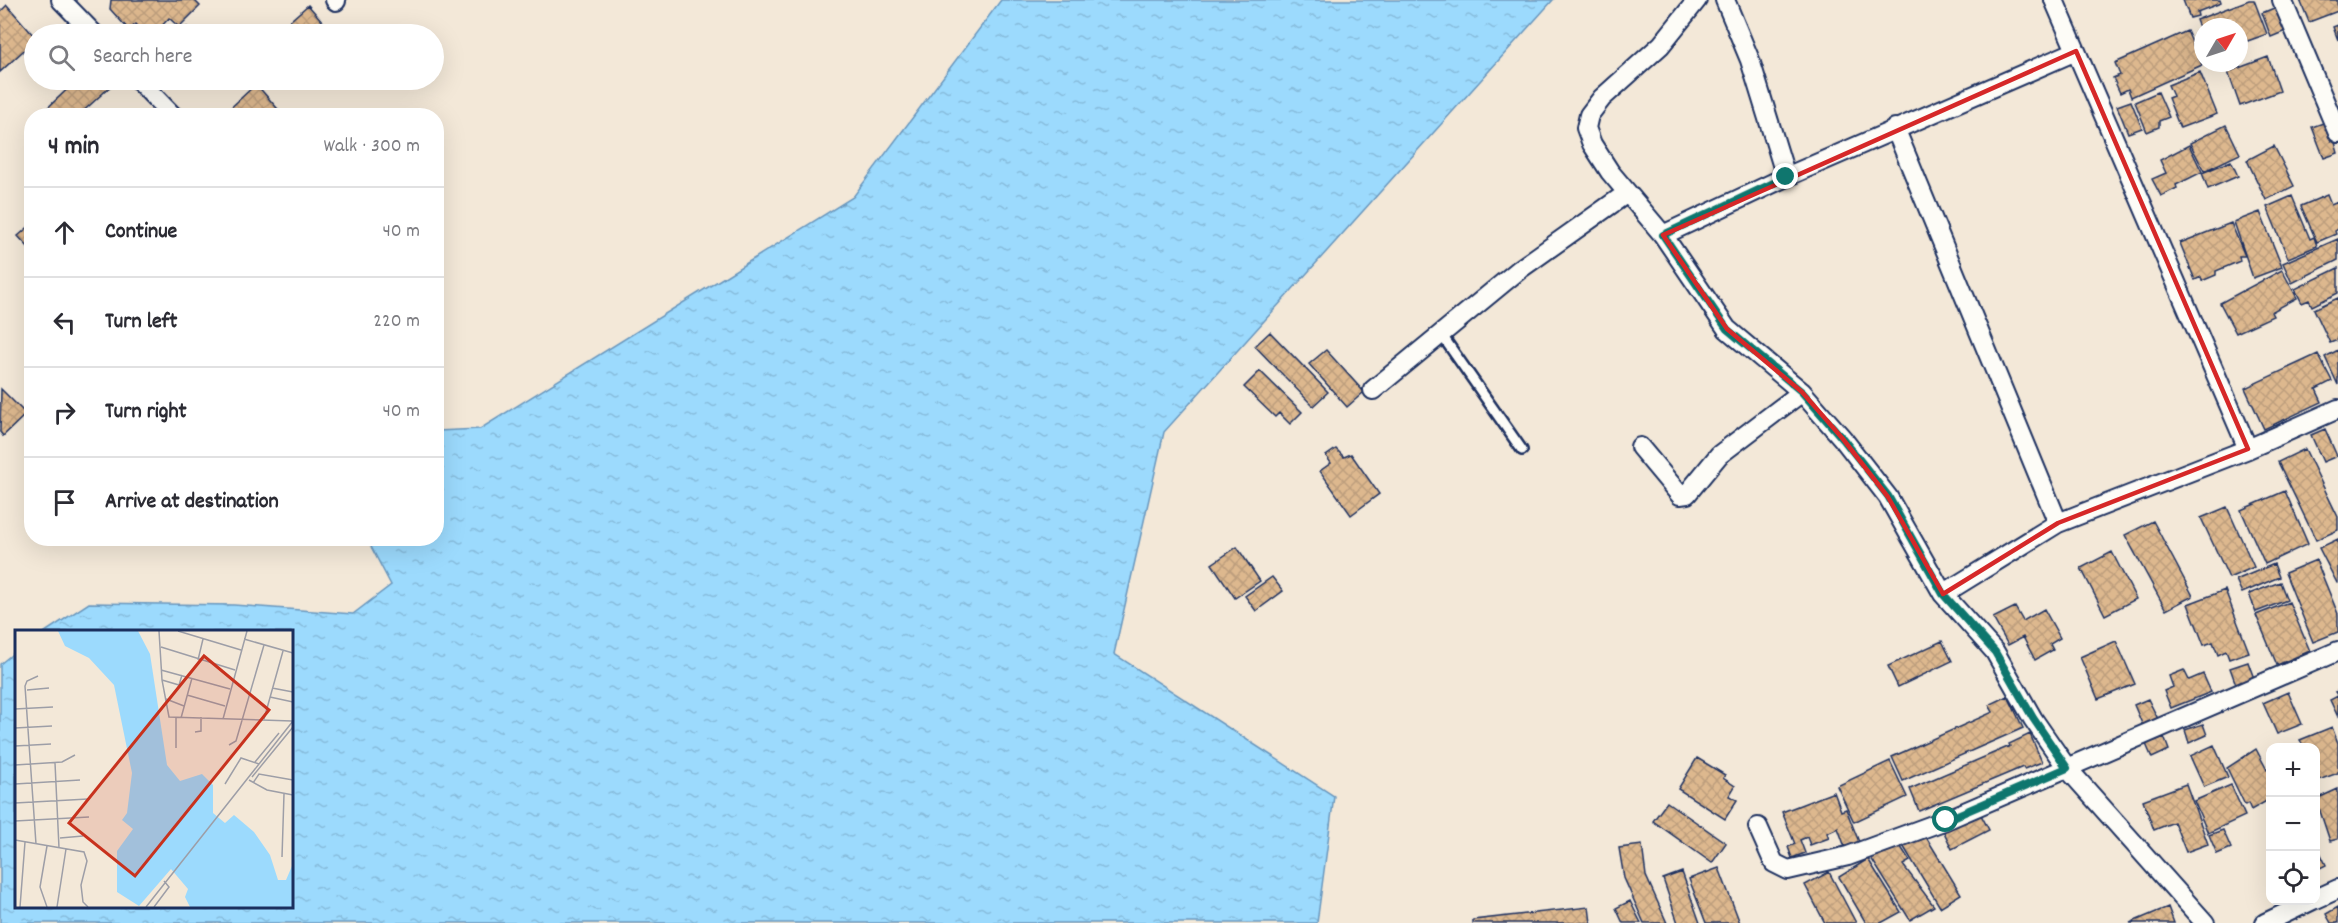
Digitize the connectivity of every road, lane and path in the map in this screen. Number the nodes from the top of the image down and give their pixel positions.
1 (61, 0) edge
2 (1697, 0) edge
3 (1725, 0) edge
4 (2054, 0) edge
5 (2282, 0) edge
6 (84, 24) edge
7 (2076, 51) junction
8 (147, 90) edge
9 (164, 108) edge
10 (1895, 128) junction
11 (2338, 133) edge
12 (1786, 177) junction
13 (1627, 193) junction
14 (1663, 235) junction
15 (1441, 334) junction
16 (1373, 390) dead end
17 (1802, 392) junction
18 (2338, 409) edge
19 (1640, 447) dead end
20 (2248, 449) junction
21 (1522, 450) dead end
22 (2058, 523) junction
23 (1943, 594) junction
24 (2338, 651) edge
25 (2067, 768) junction
26 (1758, 827) dead end
27 (2338, 889) edge
28 (2320, 897) edge
29 (2303, 905) edge
30 (2205, 923) edge
31 (2265, 923) edge

1 - 6 street
2 - 13 street
3 - 12 street
4 - 7 street
5 - 11 street
7 - 10 street
7 - 20 street
8 - 9 street
10 - 12 street
10 - 22 street
12 - 14 street
13 - 14 street
13 - 15 street
14 - 17 street
15 - 16 street
15 - 21 lane
17 - 19 street
17 - 23 street
18 - 20 street
20 - 22 street
22 - 23 street
23 - 25 street
24 - 25 street
25 - 26 street
25 - 30 street
27 - 28 street
29 - 31 street

